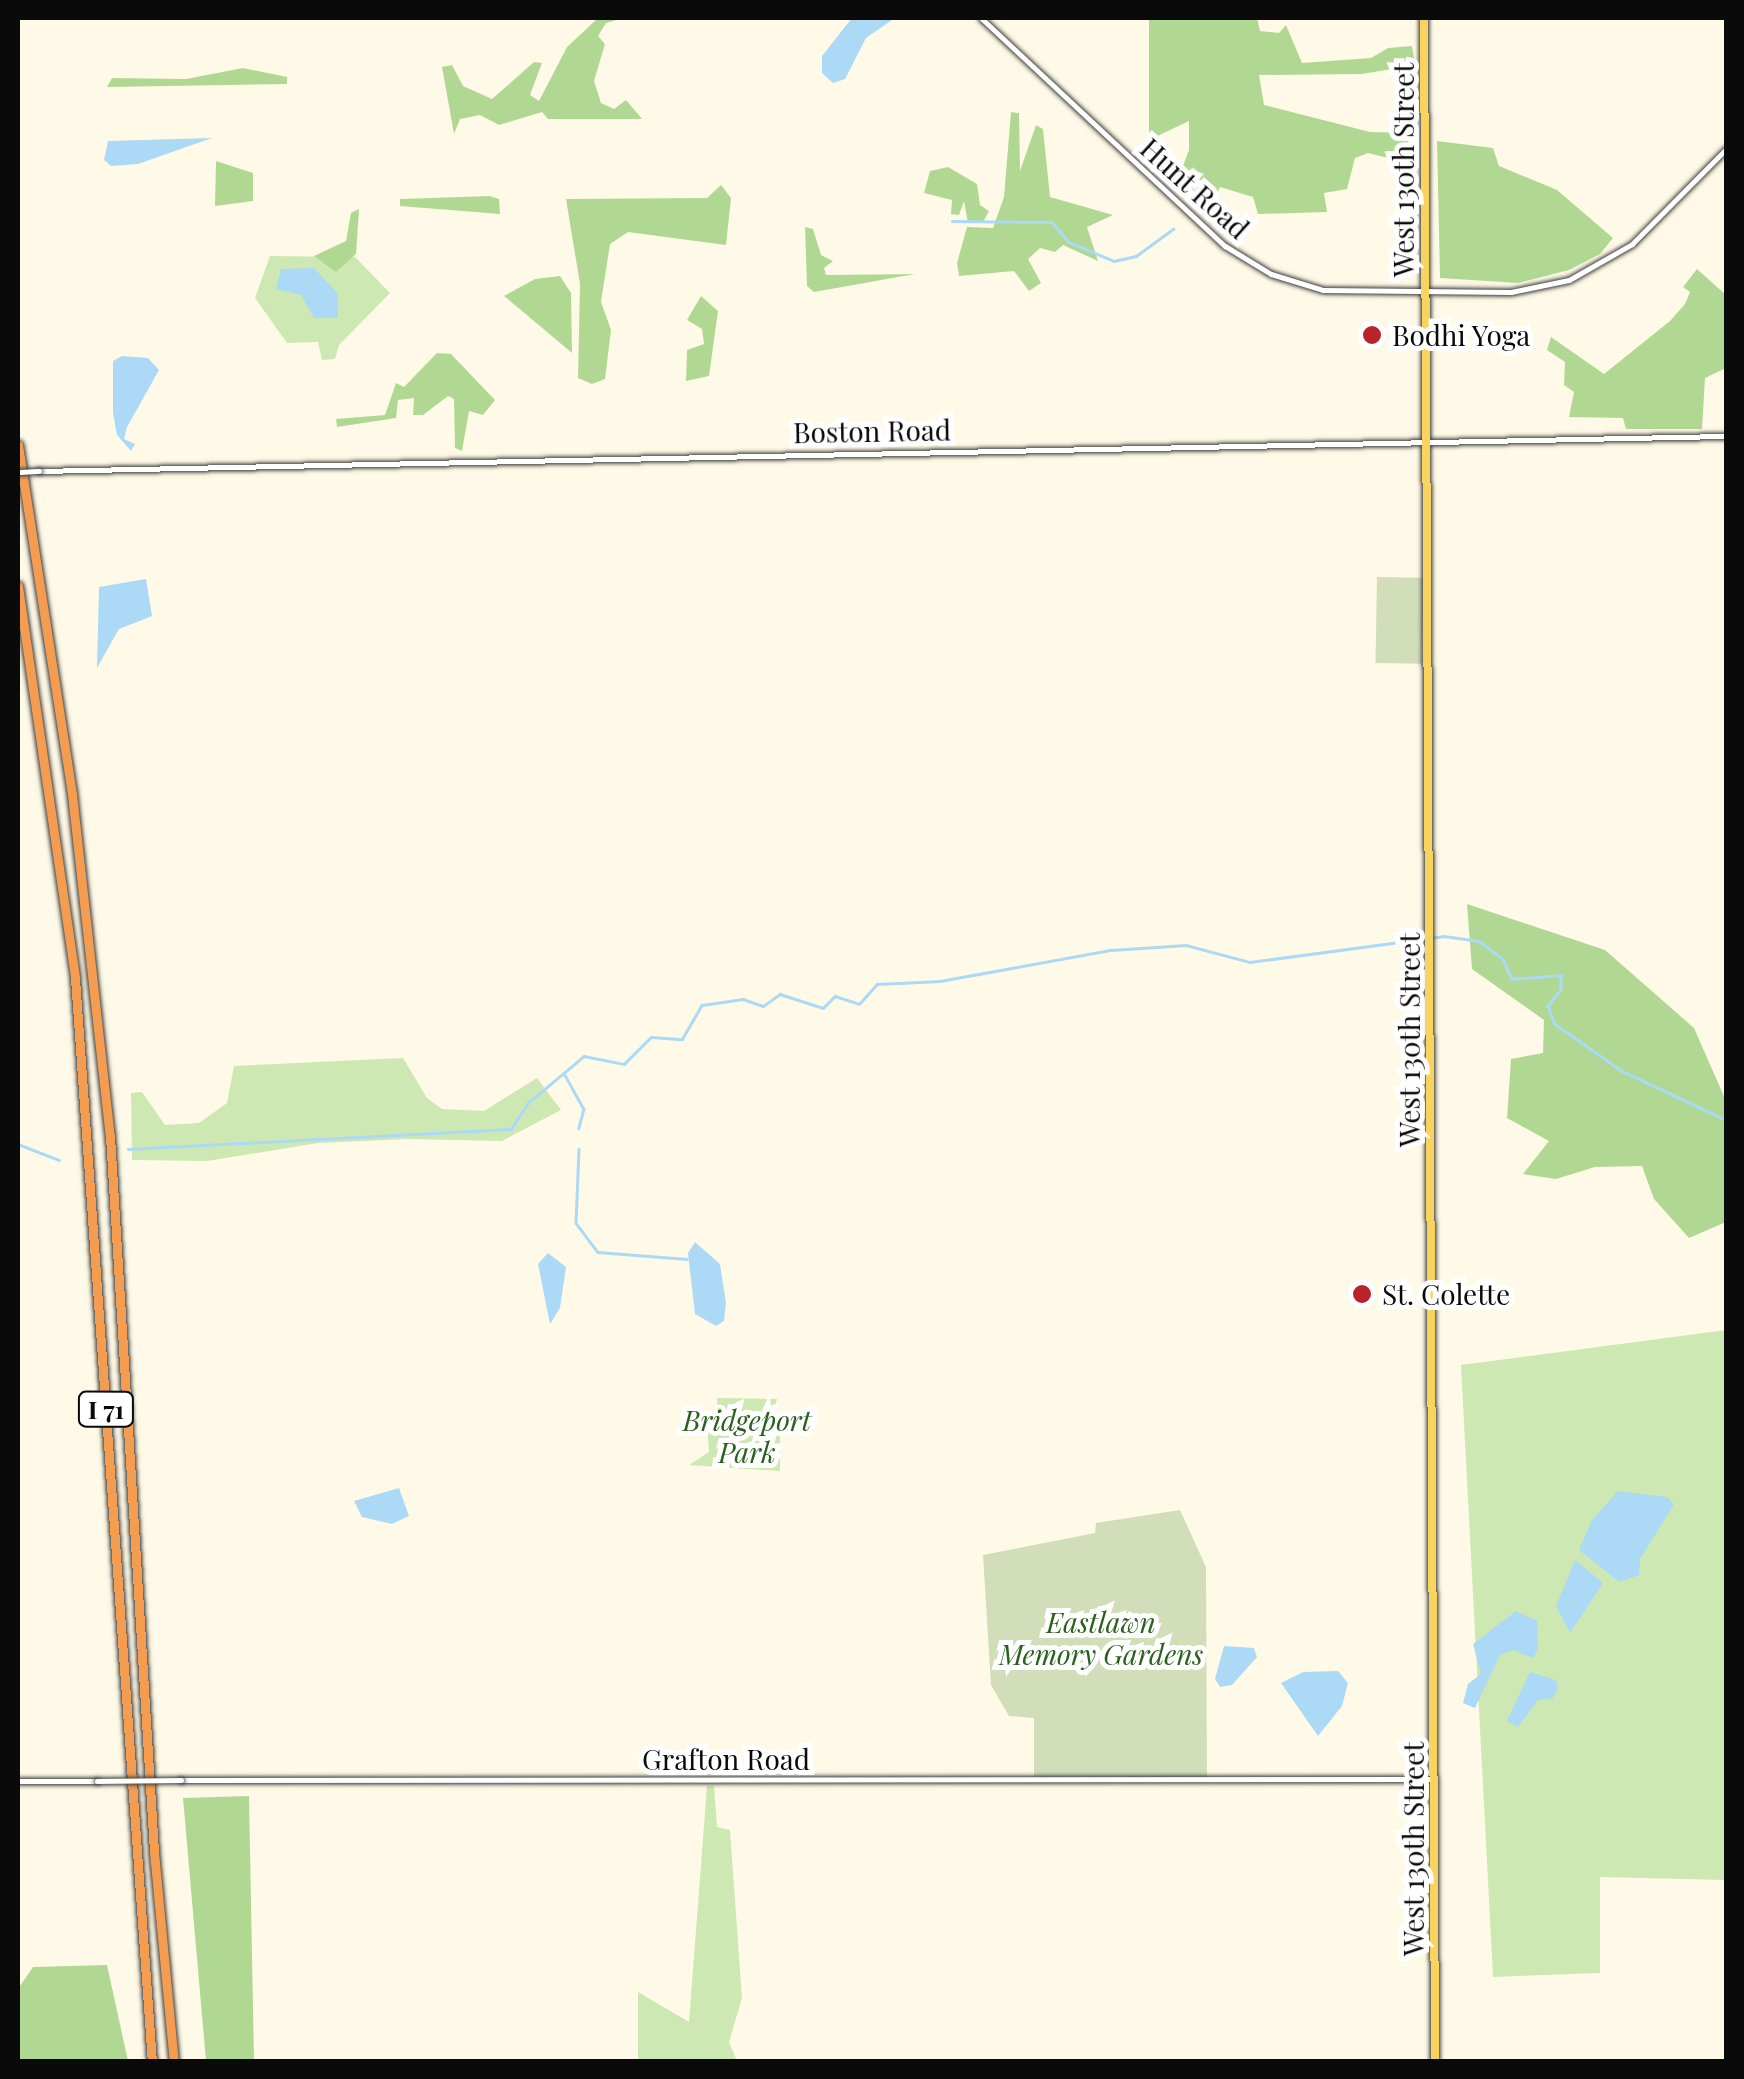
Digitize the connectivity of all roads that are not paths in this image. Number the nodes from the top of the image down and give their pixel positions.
1 (980, 18) edge
2 (1424, 18) edge
3 (1726, 149) edge
4 (1426, 294) junction
5 (1726, 436) edge
6 (1428, 440) junction
7 (18, 446) edge
8 (18, 472) edge
9 (18, 586) edge
10 (1435, 1779) junction
11 (18, 1781) edge
12 (152, 2062) edge
13 (174, 2062) edge
14 (1435, 2062) edge

1 - 4 street, Hunt Road
2 - 4 main road, West 130th Street
3 - 4 street, Hunt Road
4 - 6 main road, West 130th Street
5 - 6 street, Boston Road
6 - 8 street, Boston Road, bridge
6 - 10 main road, West 130th Street
7 - 13 highway, I 71
9 - 12 highway, I 71
10 - 11 street, Grafton Road, bridge
10 - 14 main road, West 130th Street

